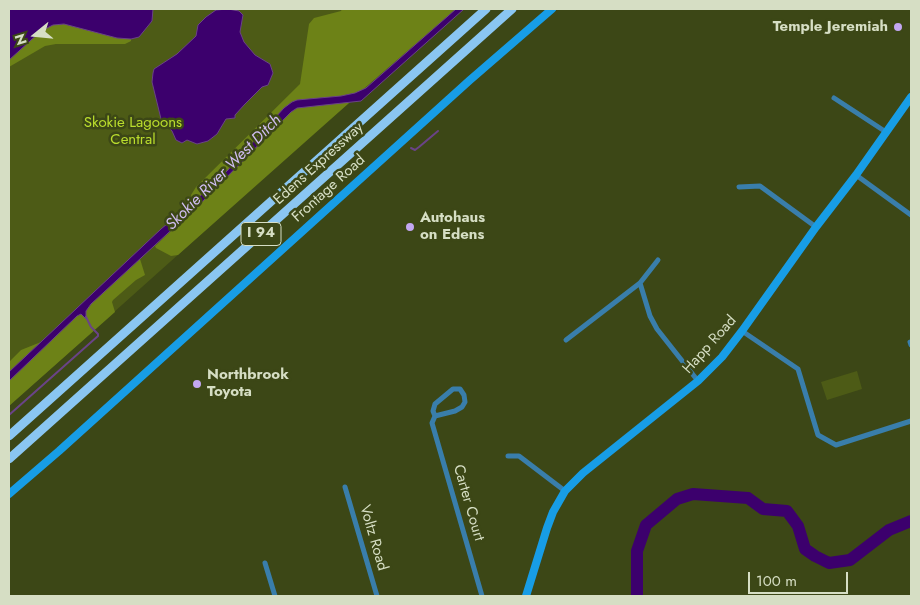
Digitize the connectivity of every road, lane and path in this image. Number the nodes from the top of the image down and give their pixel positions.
1 (486, 9) edge
2 (512, 9) edge
3 (552, 9) edge
4 (911, 97) edge
5 (834, 98) dead end
6 (886, 132) junction
7 (856, 175) junction
8 (739, 187) dead end
9 (911, 215) edge
10 (816, 227) junction
11 (658, 260) dead end
12 (640, 283) junction
13 (742, 331) junction
14 (566, 340) dead end
15 (698, 381) junction
16 (435, 416) junction
17 (911, 421) edge
18 (9, 436) edge
19 (508, 456) dead end
20 (9, 459) edge
21 (344, 487) dead end
22 (565, 491) junction
23 (9, 494) edge
24 (265, 563) dead end
25 (275, 596) edge
26 (377, 596) edge
27 (482, 596) edge
28 (526, 596) edge

1 - 18 highway, Edens Expressway / I 94
2 - 20 highway, Edens Expressway / I 94
3 - 23 main road, Frontage Road
4 - 6 main road, Happ Road
5 - 6 street
6 - 7 main road, Happ Road
7 - 9 street
7 - 10 main road, Happ Road
8 - 10 street
10 - 13 main road, Happ Road
11 - 12 street
12 - 14 street
12 - 15 street
13 - 15 main road, Happ Road
13 - 17 street
15 - 22 main road, Happ Road
16 - 16 street
16 - 27 street, Carter Court
19 - 22 street
21 - 26 street, Voltz Road
22 - 28 main road, Happ Road
24 - 25 street

